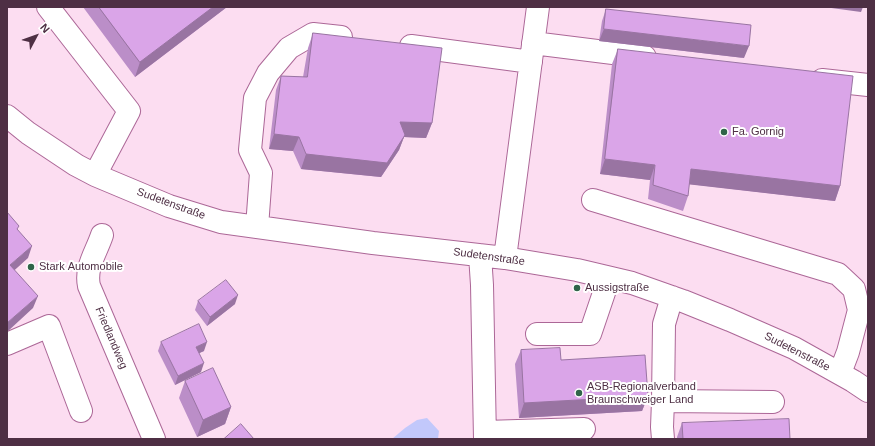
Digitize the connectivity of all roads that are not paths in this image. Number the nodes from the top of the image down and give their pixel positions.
1 (48, 7) edge
2 (538, 7) edge
3 (360, 40) edge
4 (391, 44) edge
5 (532, 52) junction
6 (666, 60) edge
7 (806, 78) edge
8 (868, 85) edge
9 (7, 116) edge
10 (95, 175) junction
11 (592, 200) dead end
12 (257, 227) junction
13 (102, 235) dead end
14 (480, 255) junction
15 (505, 258) junction
16 (609, 278) junction
17 (672, 297) junction
18 (537, 334) dead end
19 (7, 344) edge
20 (840, 373) junction
21 (868, 391) edge
22 (663, 401) junction
23 (773, 402) dead end
24 (81, 411) dead end
25 (584, 429) dead end
26 (485, 435) edge
27 (154, 439) edge
28 (663, 439) edge

1 - 10 street
2 - 5 street
3 - 12 street
4 - 5 street
5 - 6 street
5 - 15 street
7 - 8 street
9 - 10 street, Sudetenstraße
10 - 12 street, Sudetenstraße
11 - 20 street
12 - 14 street, Sudetenstraße
13 - 27 street, Friedlandweg
14 - 15 street, Sudetenstraße
14 - 26 street
15 - 16 street, Sudetenstraße
16 - 17 street, Sudetenstraße
16 - 18 street
17 - 20 street, Sudetenstraße
17 - 22 street
19 - 24 street
20 - 21 street, Sudetenstraße
22 - 23 street
22 - 28 street
25 - 26 street

